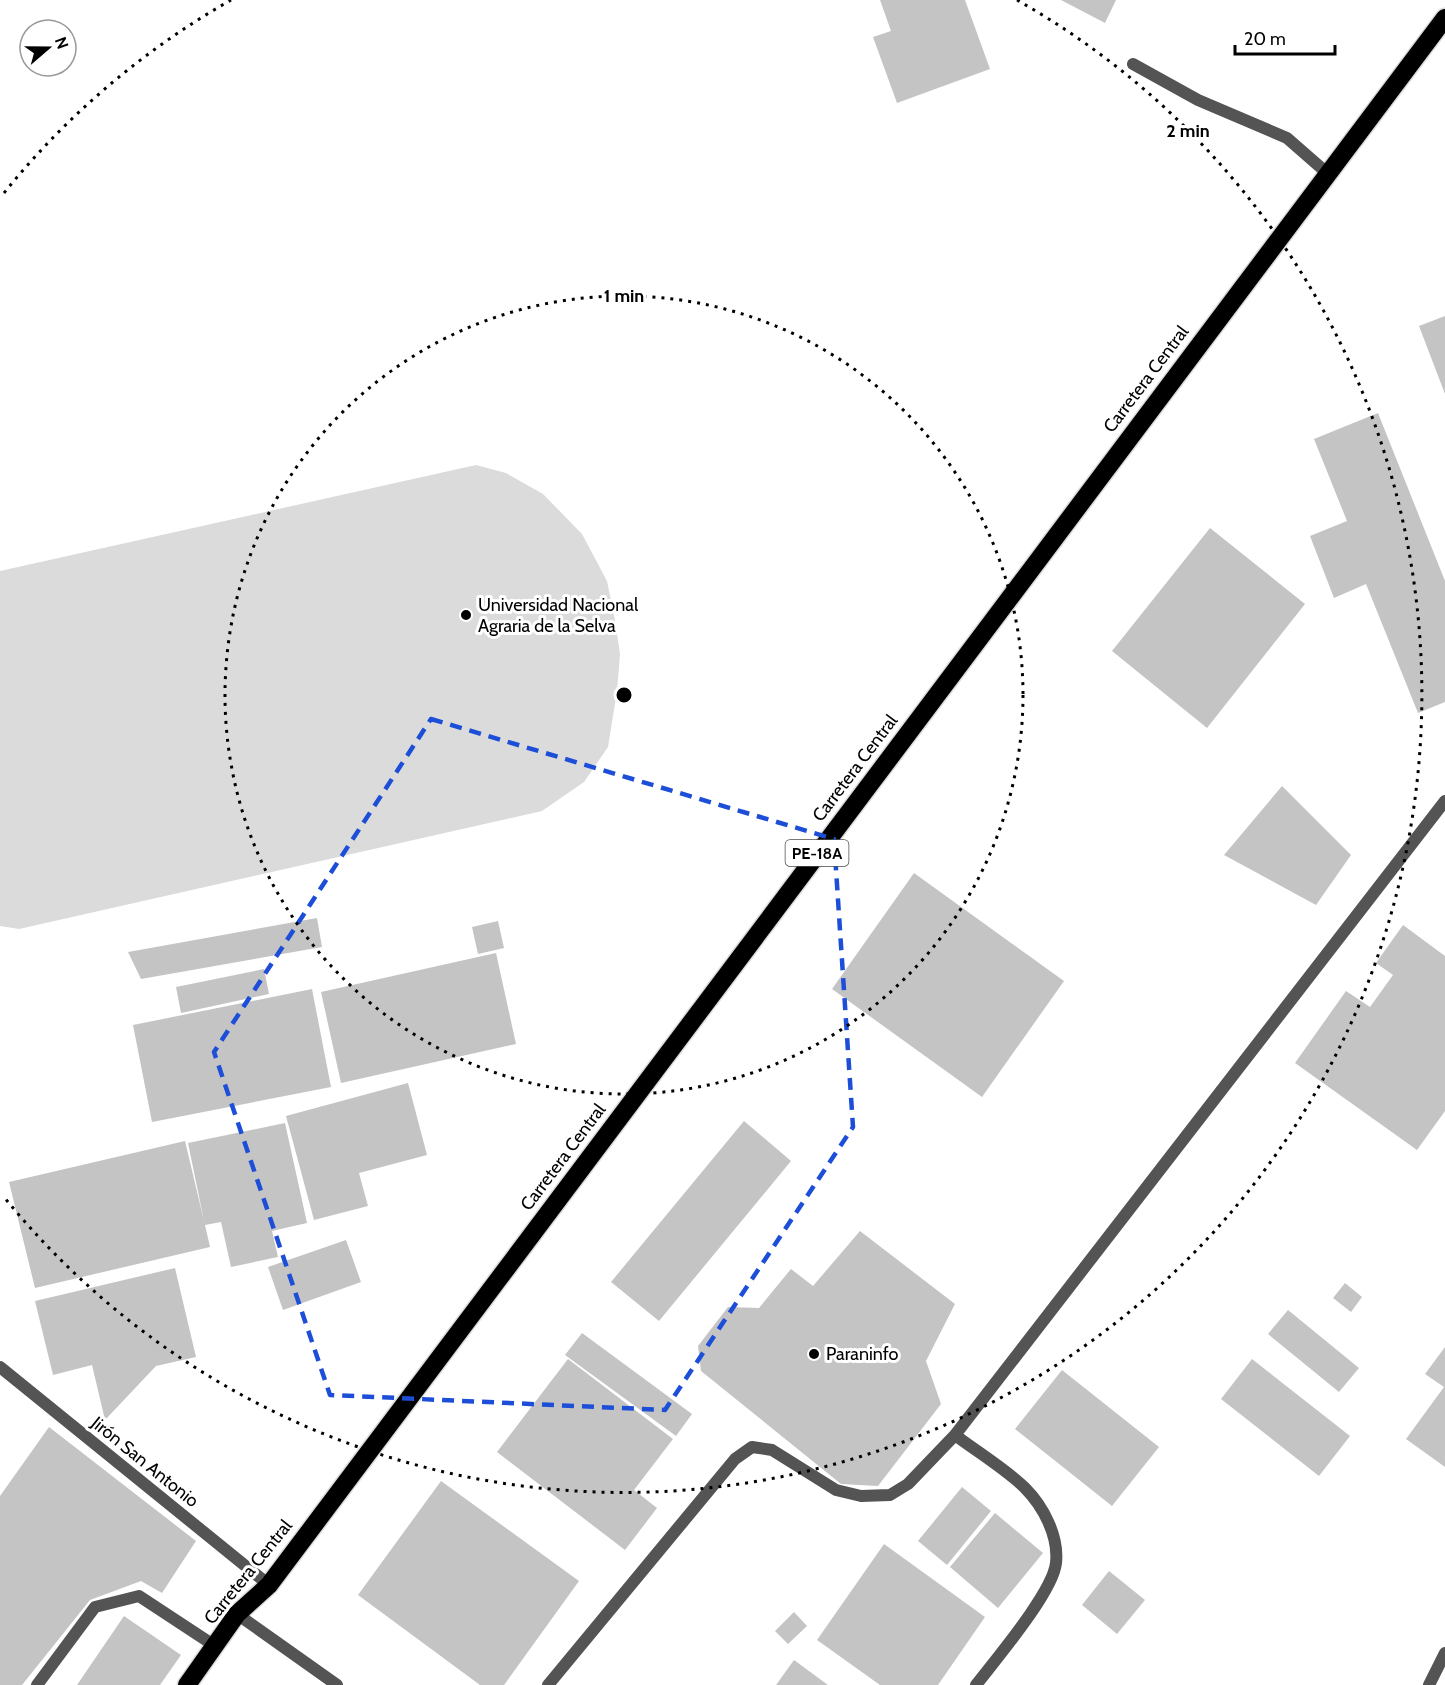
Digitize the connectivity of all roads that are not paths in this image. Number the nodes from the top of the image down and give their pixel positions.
1 (1445, 18) edge
2 (1133, 64) dead end
3 (1327, 173) junction
4 (1445, 801) edge
5 (0, 1366) edge
6 (955, 1435) junction
7 (269, 1585) junction
8 (237, 1614) junction
9 (215, 1646) junction
10 (1445, 1653) edge
11 (37, 1685) edge
12 (187, 1685) edge
13 (337, 1685) edge
14 (548, 1685) edge
15 (976, 1685) edge
16 (1429, 1685) edge

1 - 3 highway, Carretera Central / PE-18A
2 - 3 street
3 - 7 highway, Carretera Central / PE-18A
4 - 6 street
5 - 7 street, Jirón San Antonio
6 - 14 street
6 - 15 street
7 - 8 highway, Carretera Central / PE-18A
8 - 9 highway, Carretera Central / PE-18A
8 - 13 street
9 - 11 street
9 - 12 highway, Carretera Central / PE-18A
10 - 16 street

